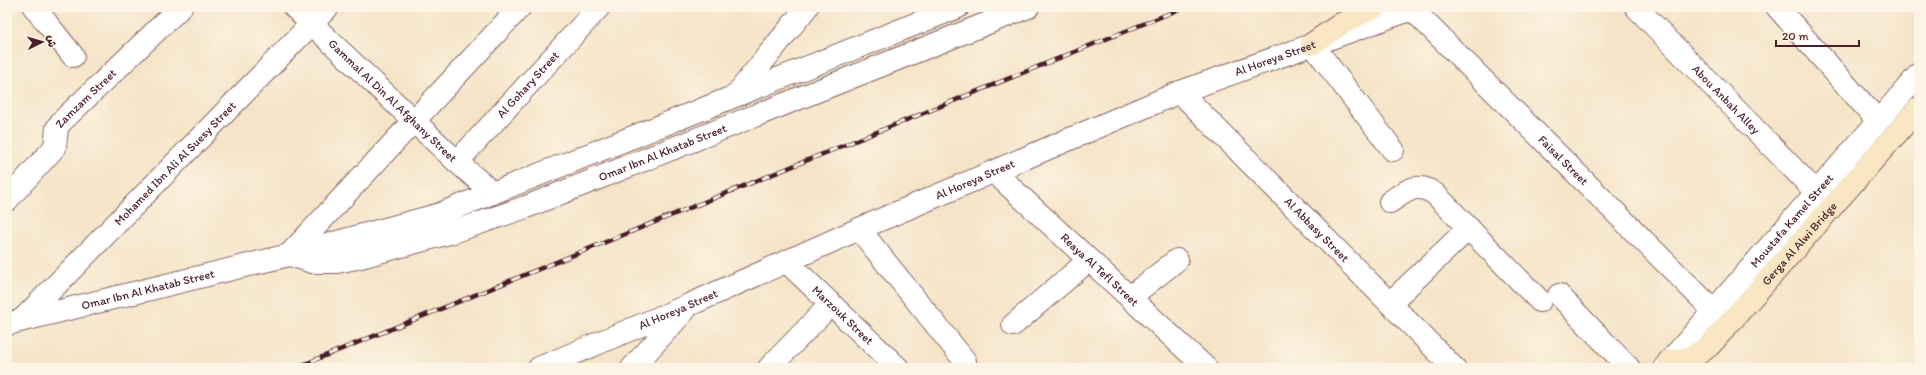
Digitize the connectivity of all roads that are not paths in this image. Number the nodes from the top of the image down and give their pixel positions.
1 (34, 7) edge
2 (294, 7) edge
3 (328, 7) edge
4 (520, 7) edge
5 (599, 7) edge
6 (807, 7) edge
7 (958, 7) edge
8 (1028, 7) edge
9 (1375, 7) edge
10 (1636, 7) edge
11 (1777, 7) edge
12 (1415, 8) edge
13 (174, 9) edge
14 (311, 24) junction
15 (1312, 44) junction
16 (73, 56) dead end
17 (1919, 74) edge
18 (1180, 92) junction
19 (734, 97) junction
20 (1919, 108) edge
21 (413, 121) junction
22 (1878, 121) junction
23 (1393, 150) dead end
24 (457, 162) junction
25 (994, 172) junction
26 (1816, 192) junction
27 (493, 193) junction
28 (7, 200) edge
29 (1390, 202) dead end
30 (1469, 228) junction
31 (859, 229) junction
32 (289, 255) junction
33 (1089, 260) junction
34 (1177, 260) dead end
35 (787, 262) junction
36 (1130, 297) junction
37 (1390, 303) junction
38 (831, 304) junction
39 (689, 305) junction
40 (1714, 311) junction
41 (15, 322) edge
42 (1014, 325) dead end
43 (965, 361) dead end
44 (1669, 366) edge
45 (539, 368) edge
46 (632, 368) edge
47 (769, 368) edge
48 (898, 368) edge
49 (1206, 368) edge
50 (1454, 368) edge
51 (1629, 368) edge

1 - 16 street
2 - 14 street, Gammal Al Din Al Afghany Street
3 - 14 street, Mohamed Ibn Ali Al Suesy Street
4 - 21 street
5 - 24 street, Al Gohary Street
6 - 19 street
7 - 19 street, Omar Ibn Al Khatab Street
8 - 32 street, Omar Ibn Al Khatab Street
9 - 15 street
10 - 26 street, Abou Anbah Alley
11 - 22 street
12 - 15 street, Al Horeya Street
12 - 40 street, Faisal Street
13 - 28 street, Zamzam Street
14 - 21 street, Gammal Al Din Al Afghany Street
14 - 41 street, Mohamed Ibn Ali Al Suesy Street
15 - 18 street, Al Horeya Street
15 - 23 street
17 - 22 street, Moustafa Kamel Street
18 - 25 street, Al Horeya Street
18 - 37 street, Al Abbasy Street
19 - 27 street, Omar Ibn Al Khatab Street
20 - 44 street, Gerga Al Alwi Bridge
21 - 24 street, Gammal Al Din Al Afghany Street
21 - 32 street
22 - 26 street, Moustafa Kamel Street
24 - 27 street, Gammal Al Din Al Afghany Street
25 - 31 street, Al Horeya Street
25 - 33 street, Reaya Al Tefl Street
26 - 40 street, Moustafa Kamel Street
27 - 32 street, Omar Ibn Al Khatab Street
29 - 30 street
30 - 37 street
30 - 51 street
31 - 35 street, Al Horeya Street
31 - 43 street
32 - 41 street, Omar Ibn Al Khatab Street
33 - 36 street, Reaya Al Tefl Street
33 - 42 street
34 - 36 street
35 - 38 street, Marzouk Street
35 - 39 street, Al Horeya Street
36 - 49 street, Reaya Al Tefl Street
37 - 50 street, Al Abbasy Street
38 - 47 street
38 - 48 street, Marzouk Street
39 - 45 street, Al Horeya Street
39 - 46 street
40 - 44 street, Moustafa Kamel Street

